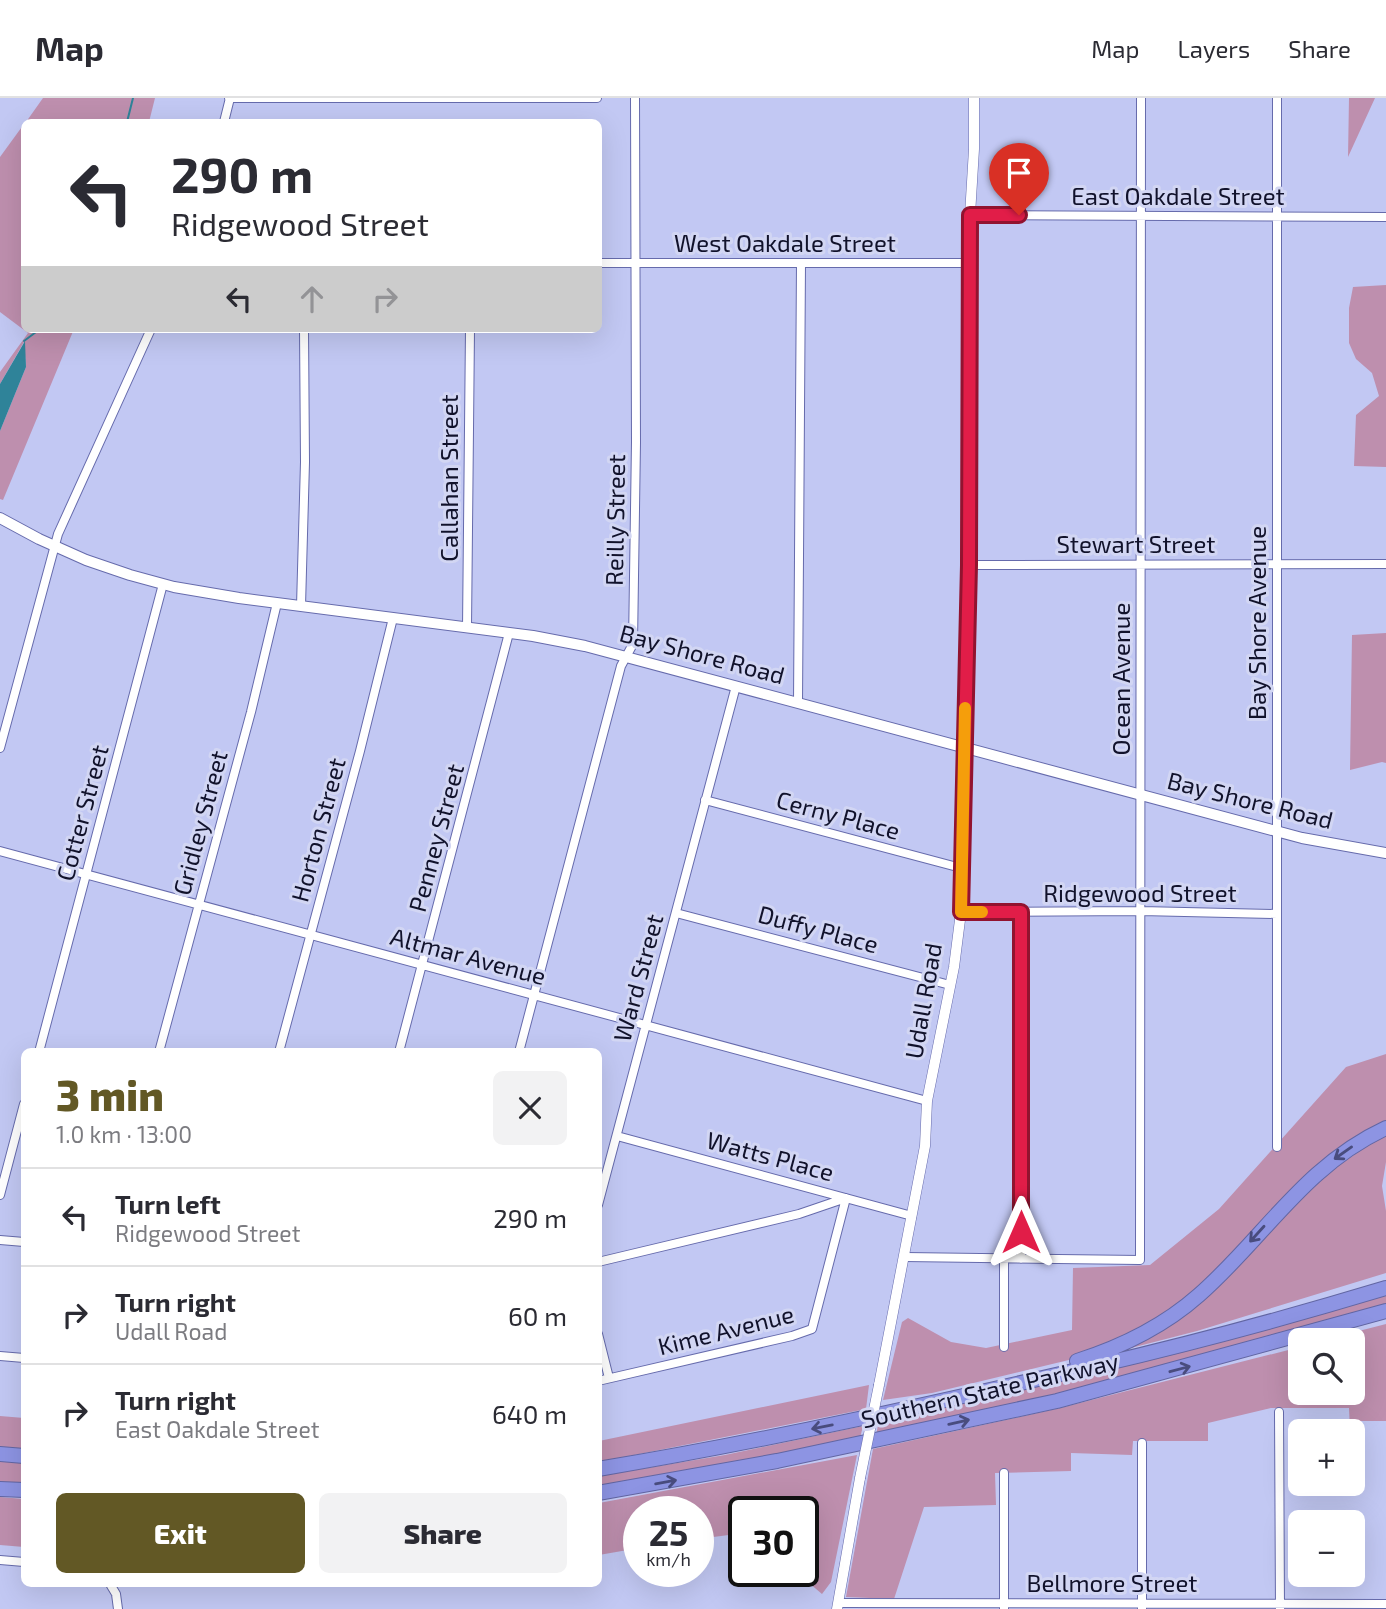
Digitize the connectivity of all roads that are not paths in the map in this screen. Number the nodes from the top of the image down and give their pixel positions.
1 (230, 98) edge
2 (597, 98) edge
3 (635, 98) edge
4 (974, 98) edge
5 (1142, 98) edge
6 (1277, 98) edge
7 (225, 119) edge
8 (970, 215) junction
9 (1141, 216) junction
10 (1278, 216) junction
11 (1386, 217) edge
12 (971, 262) junction
13 (602, 263) edge
14 (635, 263) junction
15 (801, 263) junction
16 (149, 333) edge
17 (304, 333) edge
18 (470, 333) edge
19 (2, 518) edge
20 (55, 546) junction
21 (1386, 564) edge
22 (969, 565) junction
23 (1140, 565) junction
24 (1277, 565) junction
25 (163, 584) junction
26 (277, 603) junction
27 (301, 606) junction
28 (393, 618) junction
29 (467, 628) junction
30 (509, 633) junction
31 (627, 657) junction
32 (736, 686) junction
33 (798, 703) junction
34 (965, 747) junction
35 (0, 748) edge
36 (1141, 795) junction
37 (705, 800) junction
38 (1278, 831) junction
39 (0, 851) edge
40 (1386, 853) edge
41 (961, 868) junction
42 (87, 874) junction
43 (198, 906) junction
44 (1141, 911) junction
45 (961, 912) junction
46 (1021, 912) junction
47 (676, 913) junction
48 (1277, 914) junction
49 (310, 935) junction
50 (423, 965) junction
51 (950, 985) junction
52 (534, 994) junction
53 (647, 1025) junction
54 (39, 1048) edge
55 (160, 1048) edge
56 (280, 1048) edge
57 (400, 1048) edge
58 (520, 1048) edge
59 (927, 1101) junction
60 (21, 1115) edge
61 (1386, 1128) edge
62 (617, 1136) junction
63 (1278, 1147) dead end
64 (602, 1190) edge
65 (0, 1195) edge
66 (846, 1198) junction
67 (912, 1216) junction
68 (0, 1240) edge
69 (21, 1242) edge
70 (905, 1258) junction
71 (1004, 1259) junction
72 (1021, 1259) junction
73 (602, 1261) edge
74 (1386, 1279) edge
75 (1386, 1288) edge
76 (1385, 1311) edge
77 (1003, 1347) dead end
78 (602, 1350) edge
79 (0, 1356) edge
80 (21, 1357) edge
81 (1095, 1366) junction
82 (609, 1378) junction
83 (602, 1380) edge
84 (1017, 1385) junction
85 (1279, 1412) dead end
86 (1142, 1443) dead end
87 (0, 1454) edge
88 (21, 1456) edge
89 (602, 1468) edge
90 (1004, 1473) dead end
91 (0, 1489) edge
92 (21, 1490) edge
93 (602, 1492) edge
94 (0, 1560) edge
95 (21, 1562) edge
96 (112, 1587) edge
97 (1386, 1604) edge
98 (837, 1606) edge
99 (1004, 1606) edge
100 (1142, 1606) edge
101 (1280, 1606) edge
102 (118, 1609) edge

1 - 2 street
1 - 7 street
3 - 14 street, Reilly Street
4 - 8 street, Udall Road
5 - 9 street, Ocean Avenue
6 - 10 street, Bay Shore Avenue
8 - 9 street, East Oakdale Street
8 - 12 street, Udall Road
9 - 10 street, East Oakdale Street
9 - 23 street, Ocean Avenue
10 - 11 street, East Oakdale Street
10 - 24 street, Bay Shore Avenue
12 - 15 street, West Oakdale Street
12 - 22 street, Udall Road
13 - 14 street, West Oakdale Street
14 - 15 street, West Oakdale Street
14 - 31 street, Reilly Street
15 - 33 street
16 - 20 street
17 - 27 street
18 - 29 street, Callahan Street
19 - 20 main road, Bay Shore Road
20 - 25 main road, Bay Shore Road
20 - 35 street
21 - 24 street, Stewart Street
22 - 23 street, Stewart Street
22 - 34 street, Udall Road
23 - 24 street, Stewart Street
23 - 36 street, Ocean Avenue
24 - 38 street, Bay Shore Avenue
25 - 26 main road, Bay Shore Road
25 - 42 street, Cotter Street
26 - 27 main road, Bay Shore Road
26 - 43 street, Gridley Street
27 - 28 main road, Bay Shore Road
28 - 29 main road, Bay Shore Road
28 - 49 street, Horton Street
29 - 30 main road, Bay Shore Road
30 - 31 main road, Bay Shore Road
30 - 50 street, Penney Street
31 - 32 main road, Bay Shore Road
31 - 52 street, Reilly Street
32 - 33 main road, Bay Shore Road
32 - 37 street, Ward Street
33 - 34 main road, Bay Shore Road
34 - 36 main road, Bay Shore Road
34 - 41 street, Udall Road
36 - 38 main road, Bay Shore Road
36 - 44 street, Ocean Avenue
37 - 41 street, Cerny Place
37 - 47 street, Ward Street
38 - 40 main road, Bay Shore Road
38 - 48 street, Bay Shore Avenue
39 - 42 street, Altmar Avenue
41 - 45 street, Udall Road
42 - 43 street, Altmar Avenue
42 - 54 street, Cotter Street
43 - 49 street, Altmar Avenue
43 - 55 street, Gridley Street
44 - 46 street, Ridgewood Street
44 - 48 street, Ridgewood Street
44 - 72 street, Ocean Avenue
45 - 46 street, Ridgewood Street
45 - 51 street, Udall Road
46 - 72 street
47 - 51 street, Duffy Place
47 - 53 street, Ward Street
48 - 63 street, Bay Shore Avenue
49 - 50 street, Altmar Avenue
49 - 56 street, Horton Street
50 - 52 street, Altmar Avenue
50 - 57 street, Penney Street
51 - 59 street, Udall Road
52 - 53 street, Altmar Avenue
52 - 58 street, Reilly Street
53 - 59 street, Altmar Avenue
53 - 62 street, Ward Street
59 - 67 street, Udall Road
60 - 65 street
61 -> 84 highway
62 - 64 street, Ward Street
62 - 66 street, Watts Place
66 - 67 street, Watts Place
66 - 73 street
66 - 82 street, Kime Avenue
67 - 70 street, Udall Road
68 - 69 street
70 - 71 street
70 - 98 street, Udall Road, bridge
71 - 72 street
71 - 77 street
74 - 81 highway, Southern State Parkway
75 - 81 highway, Southern State Parkway
93 -> 76 highway, Southern State Parkway
78 - 82 street
79 - 80 street
81 - 84 highway, Southern State Parkway
82 - 83 street, Kime Avenue
84 -> 89 highway, Southern State Parkway
85 - 101 street
86 - 100 street
87 - 88 highway
90 - 99 street
91 - 92 highway
94 - 95 street
96 - 102 street
97 - 101 street, Bellmore Street
98 - 99 street, Bellmore Street
99 - 100 street, Bellmore Street
100 - 101 street, Bellmore Street

